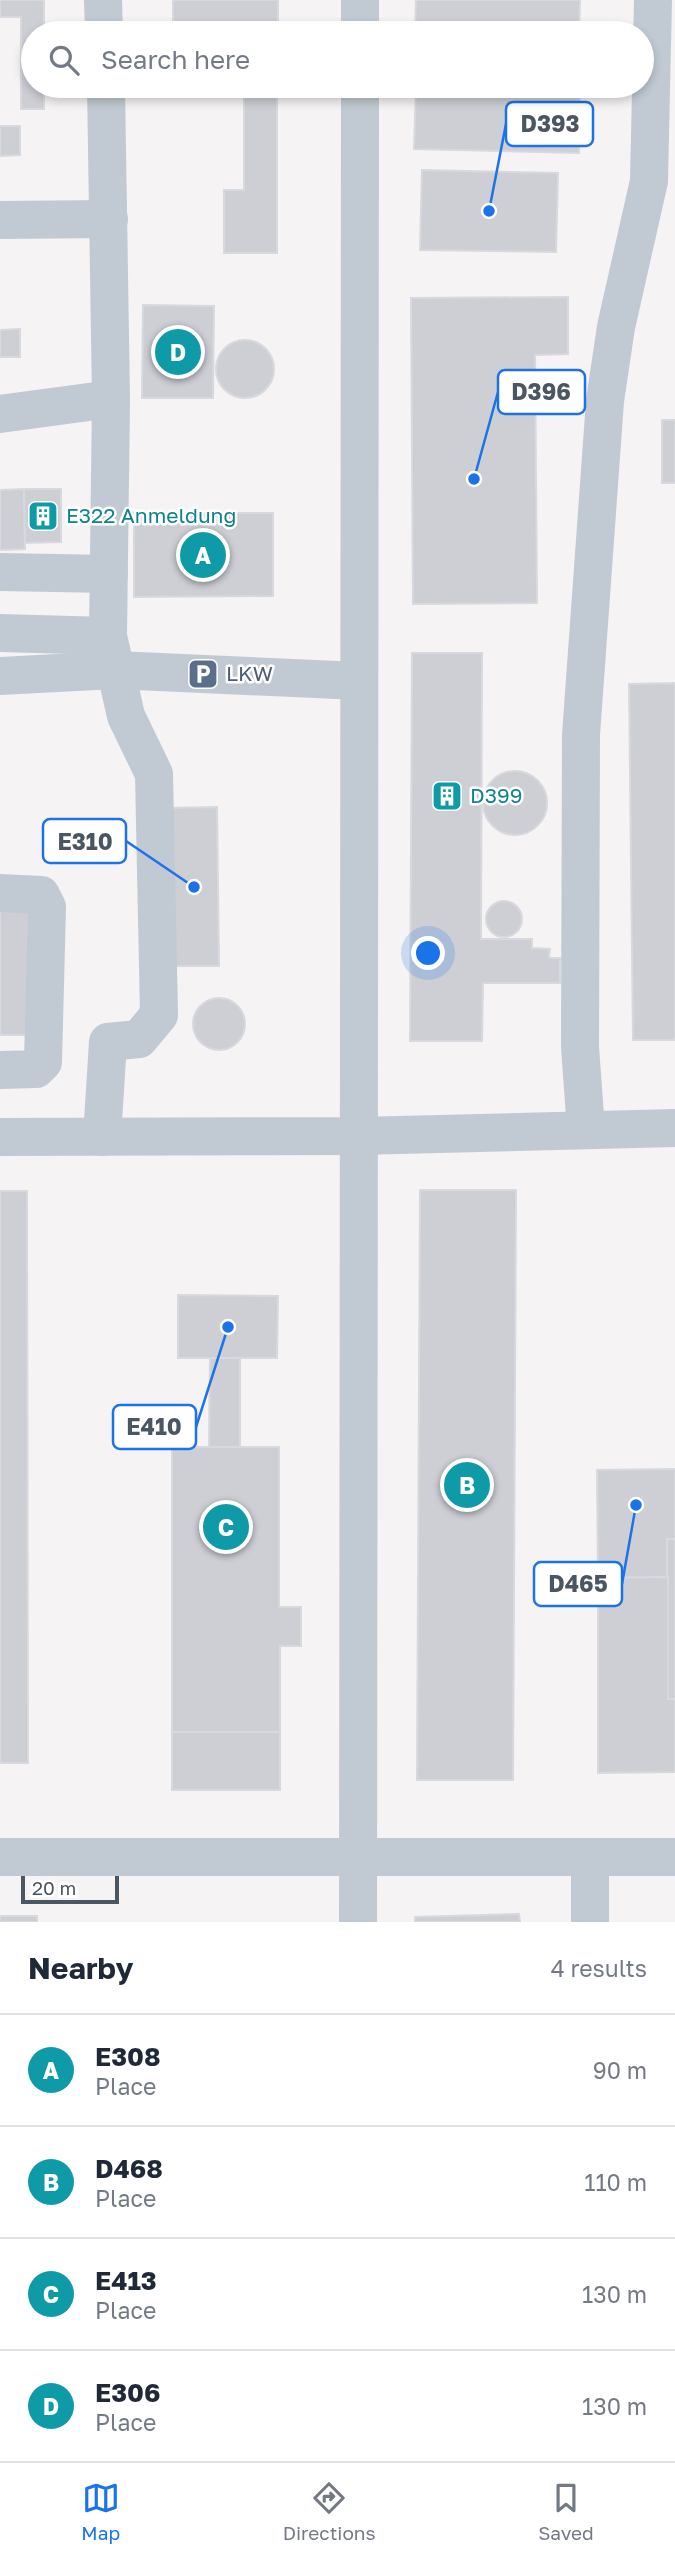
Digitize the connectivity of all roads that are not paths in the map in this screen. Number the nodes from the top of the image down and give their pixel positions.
1 (103, 0) edge
2 (360, 0) edge
3 (653, 0) edge
4 (104, 21) edge
5 (360, 21) edge
6 (653, 21) edge
7 (106, 98) edge
8 (360, 98) edge
9 (651, 98) edge
10 (109, 219) junction
11 (0, 220) edge
12 (111, 399) junction
13 (0, 414) edge
14 (0, 572) edge
15 (108, 574) junction
16 (0, 633) edge
17 (112, 653) junction
18 (0, 676) edge
19 (359, 681) junction
20 (0, 892) edge
21 (0, 1070) edge
22 (675, 1128) edge
23 (586, 1130) junction
24 (358, 1136) junction
25 (0, 1137) edge
26 (102, 1137) junction
27 (0, 1857) edge
28 (590, 1857) junction
29 (675, 1857) edge
30 (359, 1859) junction
31 (358, 1922) edge
32 (590, 1922) edge

1 - 4 street
2 - 5 street
3 - 6 street
7 - 10 street
8 - 19 street
9 - 23 street
10 - 11 street
10 - 12 street
12 - 13 street
12 - 15 street
14 - 15 street
15 - 17 street
16 - 17 street
17 - 18 street
17 - 19 street
17 - 26 street
19 - 24 street
20 - 21 street
22 - 23 street
23 - 24 street
24 - 26 street
24 - 30 street
25 - 26 street
27 - 30 street
28 - 29 street
28 - 30 street
28 - 32 street
30 - 31 street

